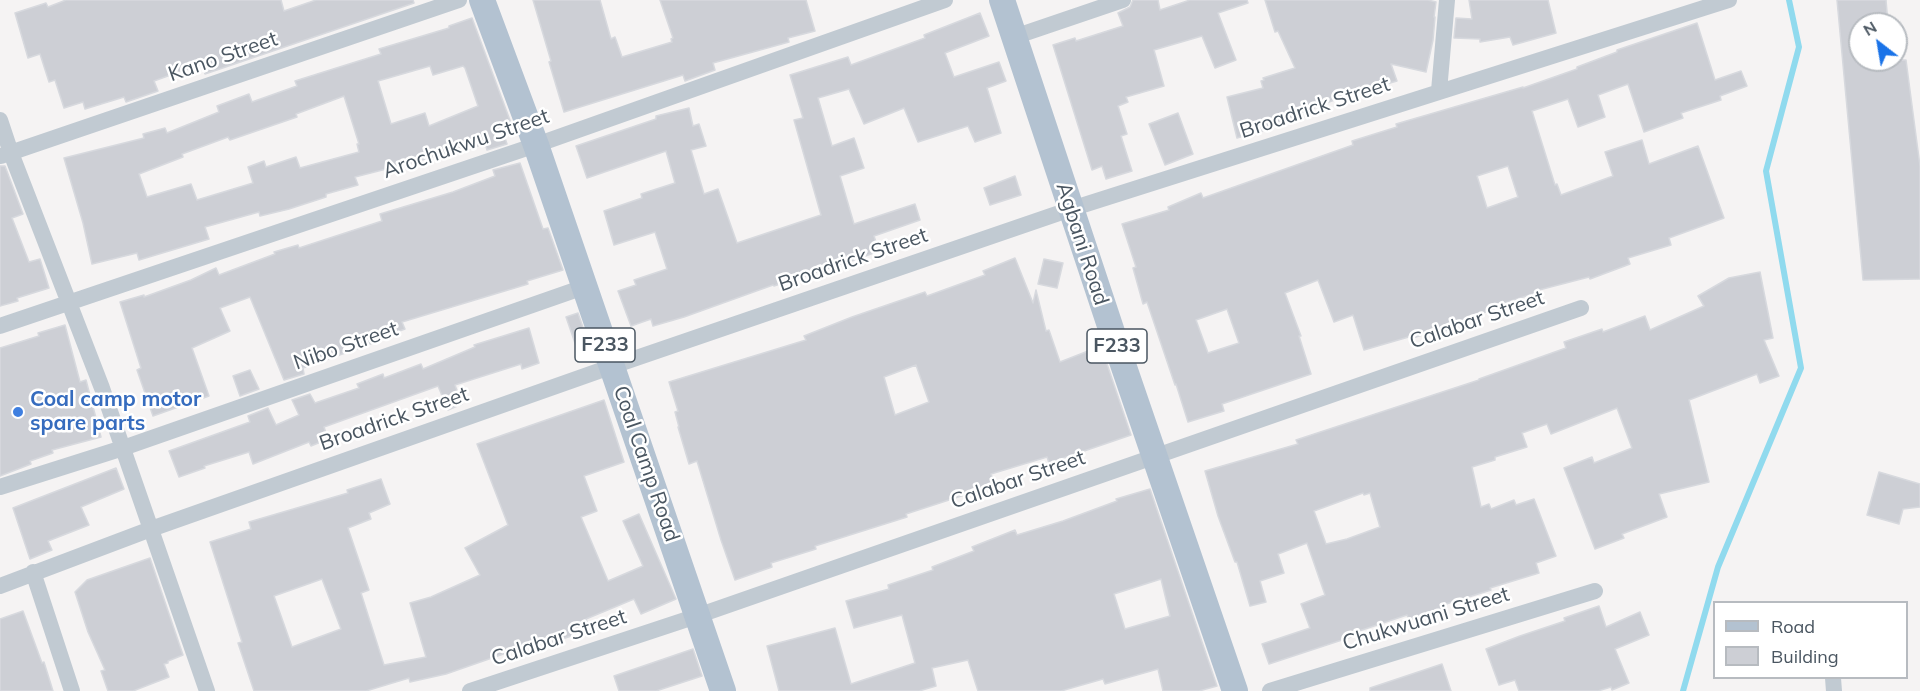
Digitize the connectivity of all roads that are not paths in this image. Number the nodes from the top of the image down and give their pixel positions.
1 (459, 0) edge
2 (482, 0) edge
3 (945, 0) edge
4 (1002, 0) edge
5 (1122, 0) edge
6 (1447, 0) edge
7 (1729, 0) edge
8 (1014, 37) junction
9 (1439, 91) junction
10 (0, 120) edge
11 (536, 145) junction
12 (5, 154) edge
13 (1071, 209) junction
14 (584, 287) junction
15 (70, 302) junction
16 (1581, 308) dead end
17 (0, 326) edge
18 (612, 366) junction
19 (123, 448) junction
20 (1154, 456) junction
21 (0, 487) edge
22 (151, 529) junction
23 (33, 572) junction
24 (0, 586) edge
25 (1595, 591) dead end
26 (697, 616) junction
27 (72, 691) edge
28 (207, 691) edge
29 (470, 691) edge
30 (723, 691) edge
31 (1235, 691) edge
32 (1270, 691) edge

1 - 12 street, Kano Street
2 - 11 main road, Coal Camp Road / F233
3 - 11 street, Arochukwu Street
4 - 8 main road, Agbani Road / F233
5 - 8 street
6 - 9 street
7 - 9 street, Broadrick Street
8 - 13 main road, Agbani Road / F233
9 - 13 street, Broadrick Street
10 - 12 street
11 - 14 main road, Coal Camp Road / F233
11 - 15 street, Arochukwu Street
12 - 15 street
13 - 18 street, Broadrick Street
13 - 20 main road, Agbani Road / F233
14 - 18 main road, Coal Camp Road / F233
14 - 19 street, Nibo Street
15 - 17 street, Arochukwu Street
15 - 19 street
16 - 20 street, Calabar Street
18 - 22 street, Broadrick Street
18 - 26 main road, Coal Camp Road / F233
19 - 21 street, Nibo Street
19 - 22 street
20 - 26 street, Calabar Street
20 - 31 main road, Agbani Road / F233
22 - 23 street, Broadrick Street
22 - 28 street
23 - 24 street, Broadrick Street
23 - 27 street
25 - 32 street, Chukwuani Street
26 - 29 street, Calabar Street
26 - 30 main road, Coal Camp Road / F233

